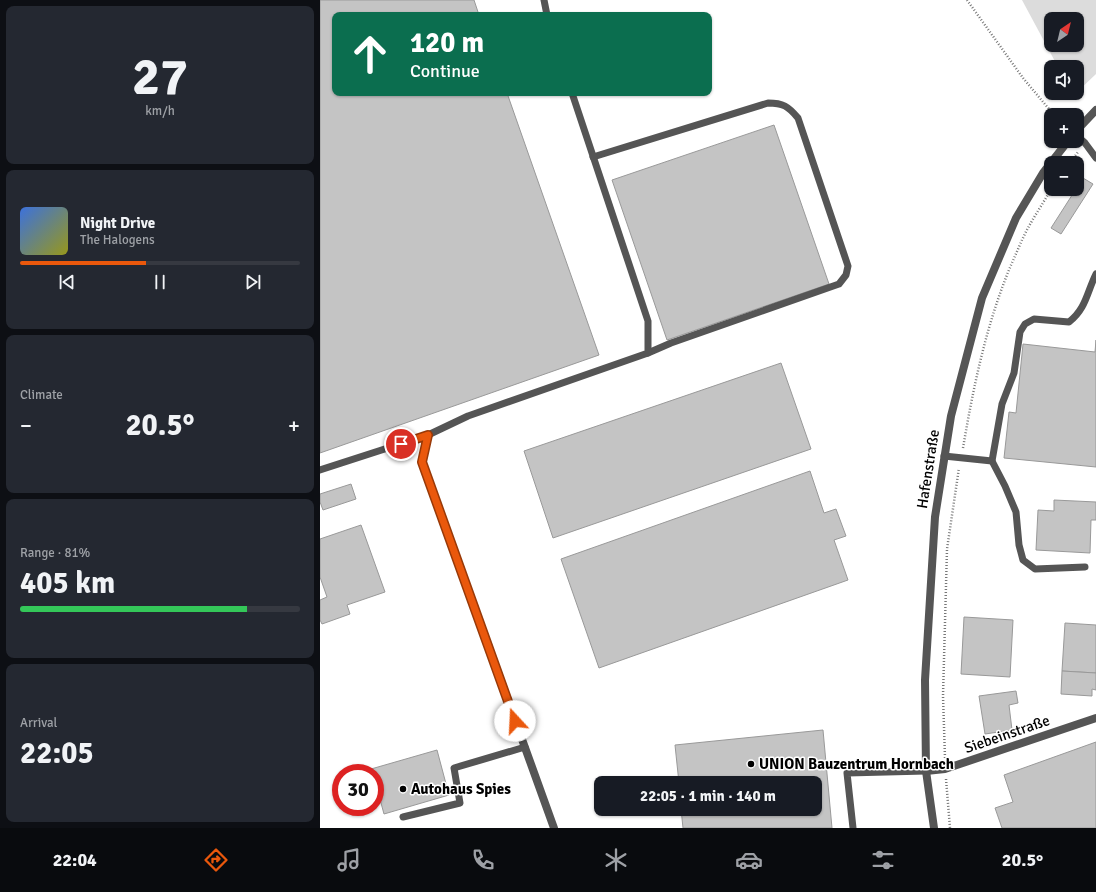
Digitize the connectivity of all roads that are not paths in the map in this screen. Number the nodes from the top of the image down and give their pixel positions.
1 (544, 0) edge
2 (546, 12) edge
3 (573, 96) edge
4 (1096, 110) edge
5 (1084, 123) edge
6 (1084, 142) edge
7 (1063, 148) edge
8 (593, 157) junction
9 (1096, 158) edge
10 (1096, 274) edge
11 (648, 353) junction
12 (428, 435) junction
13 (944, 456) junction
14 (992, 461) junction
15 (422, 462) joint
16 (320, 470) edge
17 (1085, 567) dead end
18 (1096, 718) edge
19 (524, 747) junction
20 (926, 771) junction
21 (403, 817) dead end
22 (554, 828) edge
23 (853, 828) edge
24 (934, 828) edge

1 - 2 lane
3 - 8 lane
4 - 5 street
6 - 9 lane
7 - 13 street, Hafenstraße
8 - 11 lane
8 - 11 lane
10 - 14 lane
11 - 12 lane
12 - 15 lane
12 - 16 lane
13 - 14 lane
13 - 20 street, Hafenstraße
14 - 17 lane
15 - 19 street
18 - 20 street, Siebeinstraße
19 - 21 lane
19 - 22 street
20 - 23 lane
20 - 24 street, Hafenstraße

